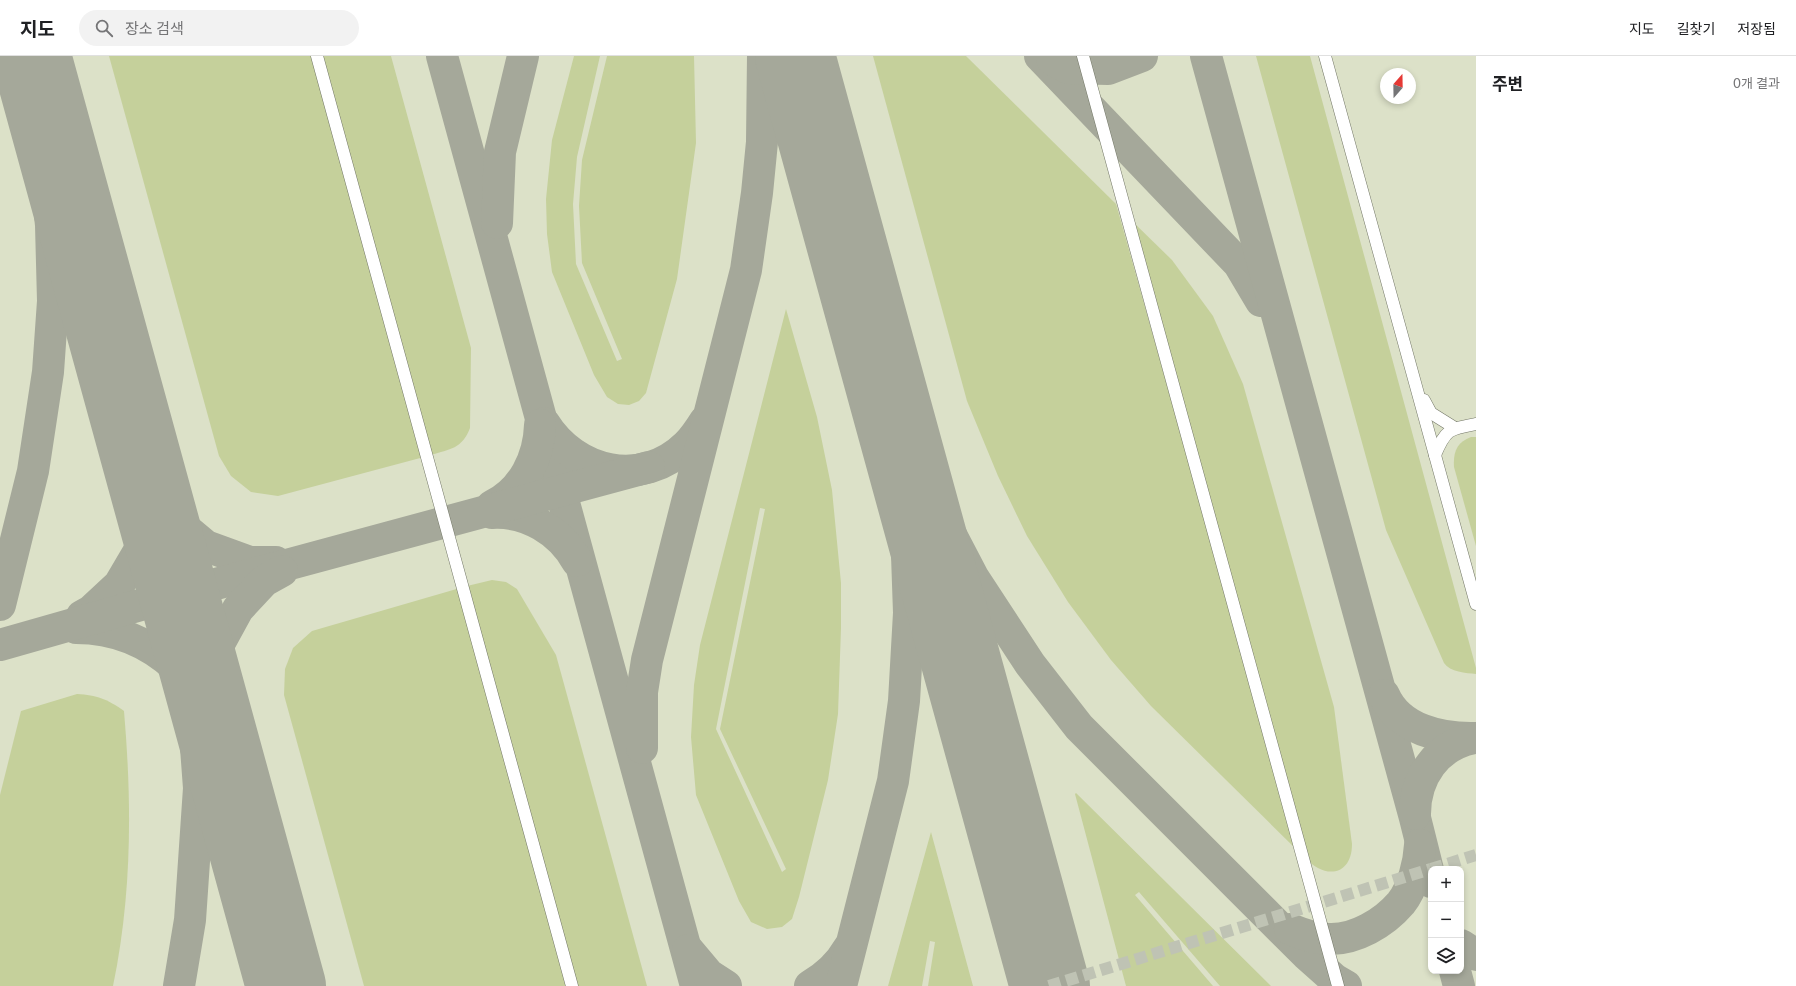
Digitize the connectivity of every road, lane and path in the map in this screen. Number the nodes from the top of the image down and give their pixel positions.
1 (318, 56) edge
2 (1083, 56) edge
3 (1325, 56) edge
4 (1417, 388) junction
5 (1476, 424) edge
6 (1455, 428) junction
7 (1435, 454) junction
8 (1476, 604) edge
9 (572, 986) edge
10 (1338, 986) edge

1 - 9 lane
2 - 10 lane
3 - 4 lane
4 - 6 lane
4 - 7 lane
5 - 6 lane
6 - 7 lane
7 - 8 lane

